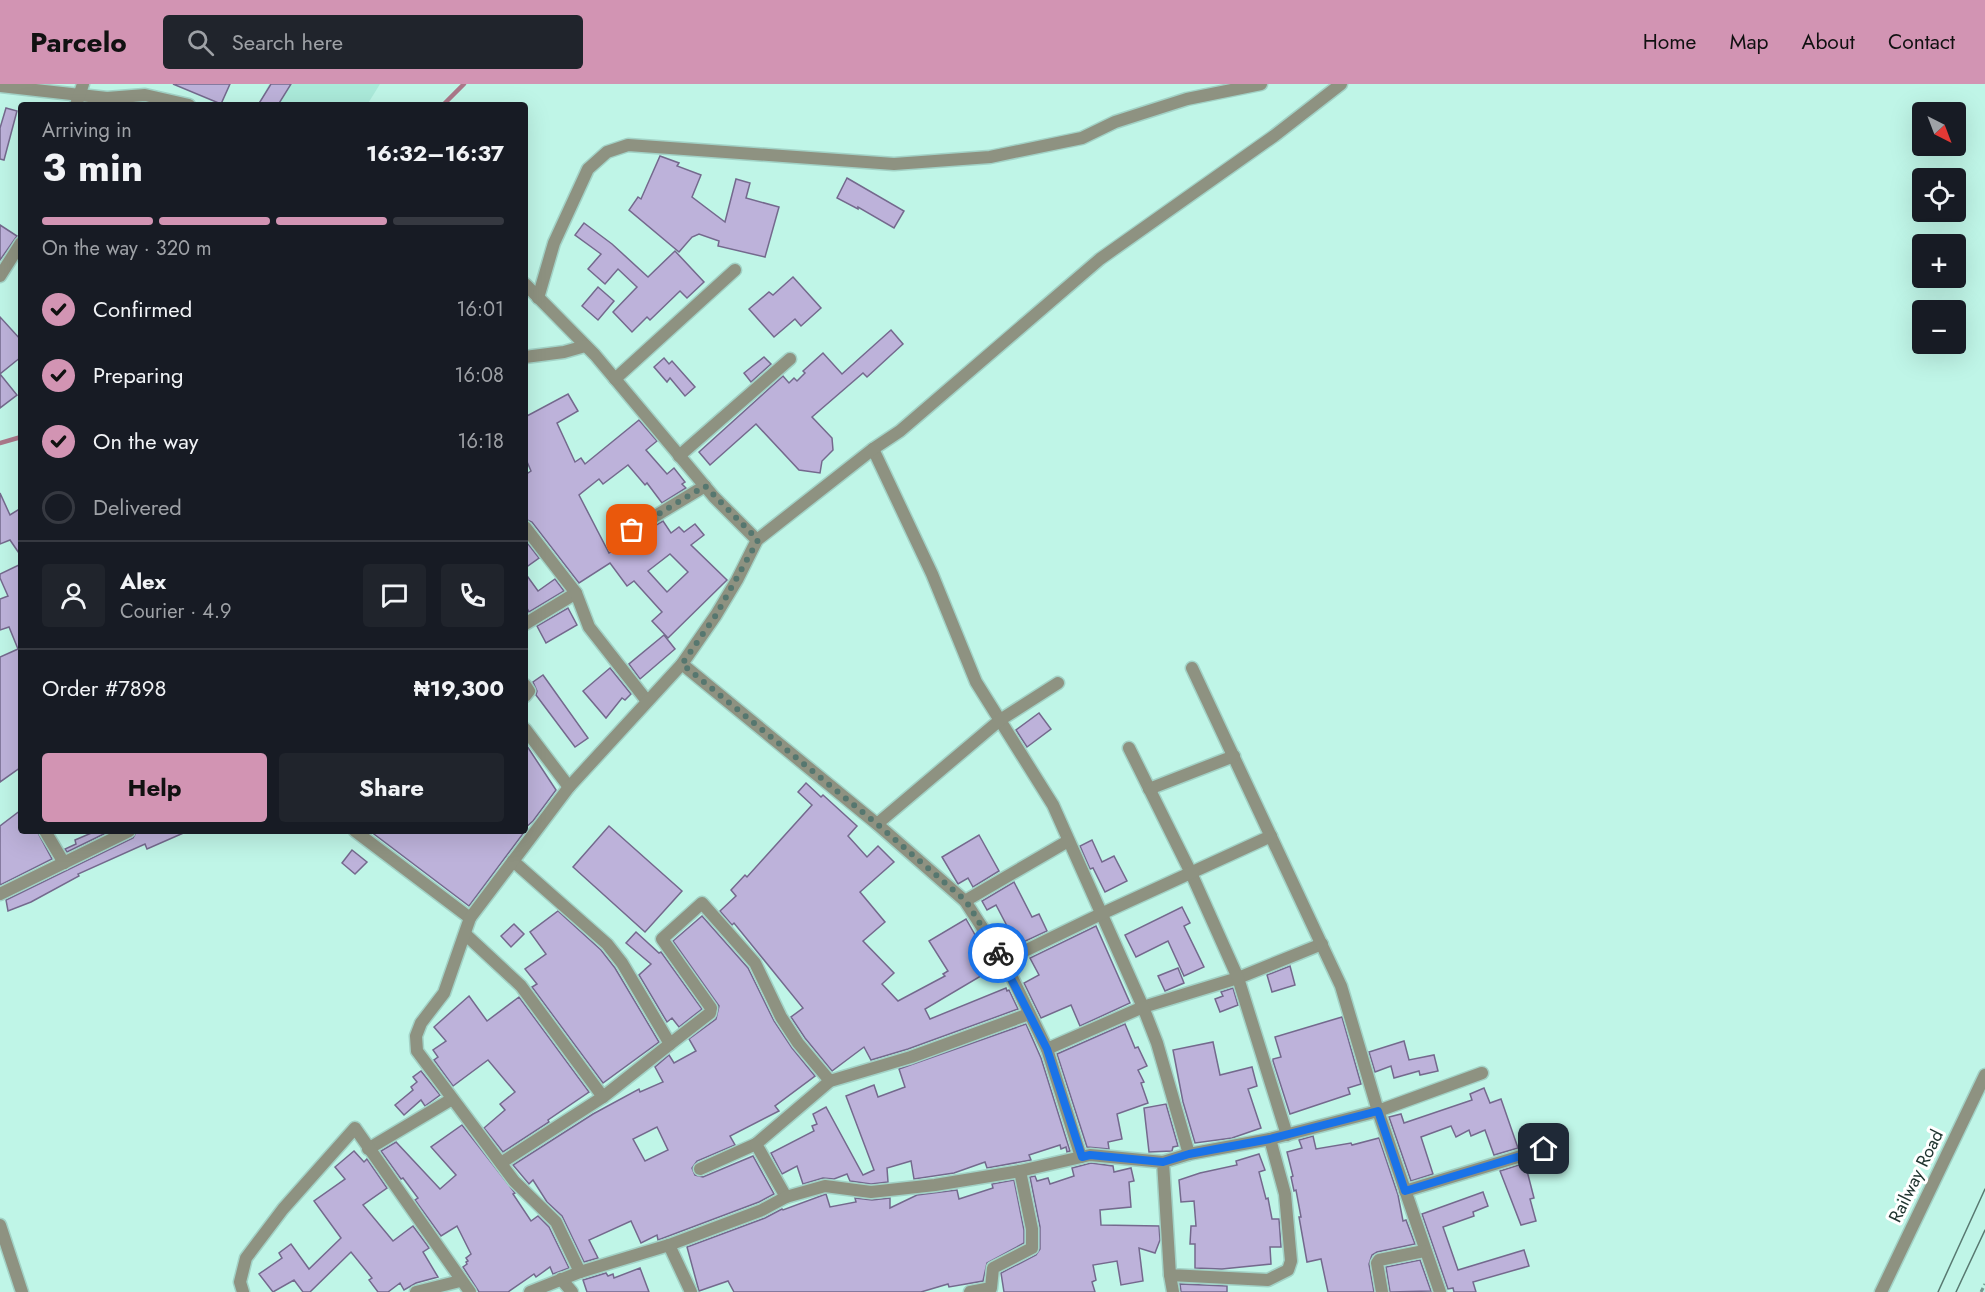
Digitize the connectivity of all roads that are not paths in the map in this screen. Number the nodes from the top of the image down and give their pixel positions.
1 (1261, 84) edge
2 (1341, 84) edge
3 (0, 86) edge
4 (79, 94) edge
5 (180, 102) edge
6 (18, 248) edge
7 (735, 270) dead end
8 (0, 276) edge
9 (528, 287) edge
10 (538, 298) junction
11 (585, 346) junction
12 (528, 357) edge
13 (790, 359) dead end
14 (615, 379) junction
15 (873, 449) junction
16 (678, 456) junction
17 (705, 486) junction
18 (528, 531) edge
19 (758, 540) junction
20 (614, 541) dead end
21 (576, 593) junction
22 (528, 622) edge
23 (682, 664) junction
24 (1192, 668) dead end
25 (1058, 683) dead end
26 (647, 701) junction
27 (1000, 720) junction
28 (528, 733) edge
29 (1129, 748) dead end
30 (1234, 756) junction
31 (569, 788) junction
32 (1149, 789) junction
33 (877, 824) junction
34 (47, 834) edge
35 (123, 834) edge
36 (359, 834) edge
37 (1271, 836) junction
38 (1068, 841) junction
39 (513, 861) junction
40 (64, 863) junction
41 (1191, 873) junction
42 (0, 894) edge
43 (966, 901) junction
44 (1101, 914) junction
45 (470, 918) junction
46 (465, 934) junction
47 (1322, 944) junction
48 (1004, 961) junction
49 (1238, 978) junction
50 (1143, 1007) junction
51 (1029, 1014) junction
52 (670, 1044) junction
53 (1047, 1049) junction
54 (1482, 1073) dead end
55 (1985, 1075) edge
56 (830, 1081) junction
57 (603, 1097) junction
58 (452, 1099) junction
59 (1378, 1111) junction
60 (1287, 1135) junction
61 (1270, 1139) junction
62 (756, 1144) junction
63 (368, 1149) junction
64 (1544, 1149) dead end
65 (1189, 1154) junction
66 (1082, 1157) junction
67 (1163, 1162) junction
68 (501, 1163) junction
69 (700, 1169) dead end
70 (1020, 1171) junction
71 (1405, 1191) junction
72 (786, 1197) junction
73 (0, 1225) edge
74 (669, 1245) junction
75 (1424, 1251) junction
76 (580, 1272) junction
77 (1170, 1275) junction
78 (561, 1279) junction
79 (460, 1281) junction
80 (19, 1291) edge
81 (243, 1292) edge
82 (416, 1292) edge
83 (470, 1292) edge
84 (530, 1292) edge
85 (572, 1292) edge
86 (691, 1292) edge
87 (970, 1292) edge
88 (1173, 1292) edge
89 (1382, 1292) edge
90 (1440, 1292) edge
91 (1881, 1292) edge

1 - 10 street
2 - 15 street
3 - 4 street
4 - 5 street
6 - 8 street
7 - 14 street
9 - 10 street
10 - 11 street
11 - 12 street
11 - 14 street
13 - 16 street
14 - 16 street
15 - 19 street
15 - 27 street
16 - 17 street
17 - 19 street
17 - 20 street
18 - 21 street
19 - 23 street
21 - 22 street
21 - 26 street
23 - 26 street
23 - 33 street
24 - 30 street
25 - 27 street
26 - 31 street
27 - 33 street
27 - 38 street
28 - 31 street
29 - 32 street
30 - 32 street
30 - 37 street
31 - 39 street
32 - 41 street
33 - 43 street
34 - 40 street
35 - 40 street
36 - 45 street
37 - 41 street
37 - 47 street
38 - 43 street
38 - 44 street
39 - 45 street
39 - 52 street
40 - 42 street
41 - 44 street
41 - 49 street
43 - 48 street
44 - 48 street
44 - 50 street
45 - 46 street
46 - 57 street
46 - 58 street
47 - 49 street
47 - 59 street
48 - 51 street
49 - 50 street
49 - 60 street
50 - 53 street
50 - 65 street
51 - 53 street
51 - 56 street
52 - 56 street
52 - 57 street
53 - 66 street
54 - 59 street
55 - 91 street, Railway Road
56 - 62 street
57 - 68 street
58 - 63 street
58 - 68 street
59 - 60 street
59 - 71 street
60 - 61 street
61 - 65 street
61 - 77 street
62 - 69 street
62 - 72 street
63 - 79 street
63 - 81 street
64 - 71 street
65 - 67 street
66 - 67 street
66 - 70 street
67 - 77 street
68 - 76 street
70 - 72 street
70 - 87 street
71 - 75 street
72 - 74 street
73 - 80 street
74 - 76 street
74 - 86 street
75 - 89 street
75 - 90 street
76 - 78 street
77 - 88 street
78 - 84 street
78 - 85 street
79 - 82 street
79 - 83 street

